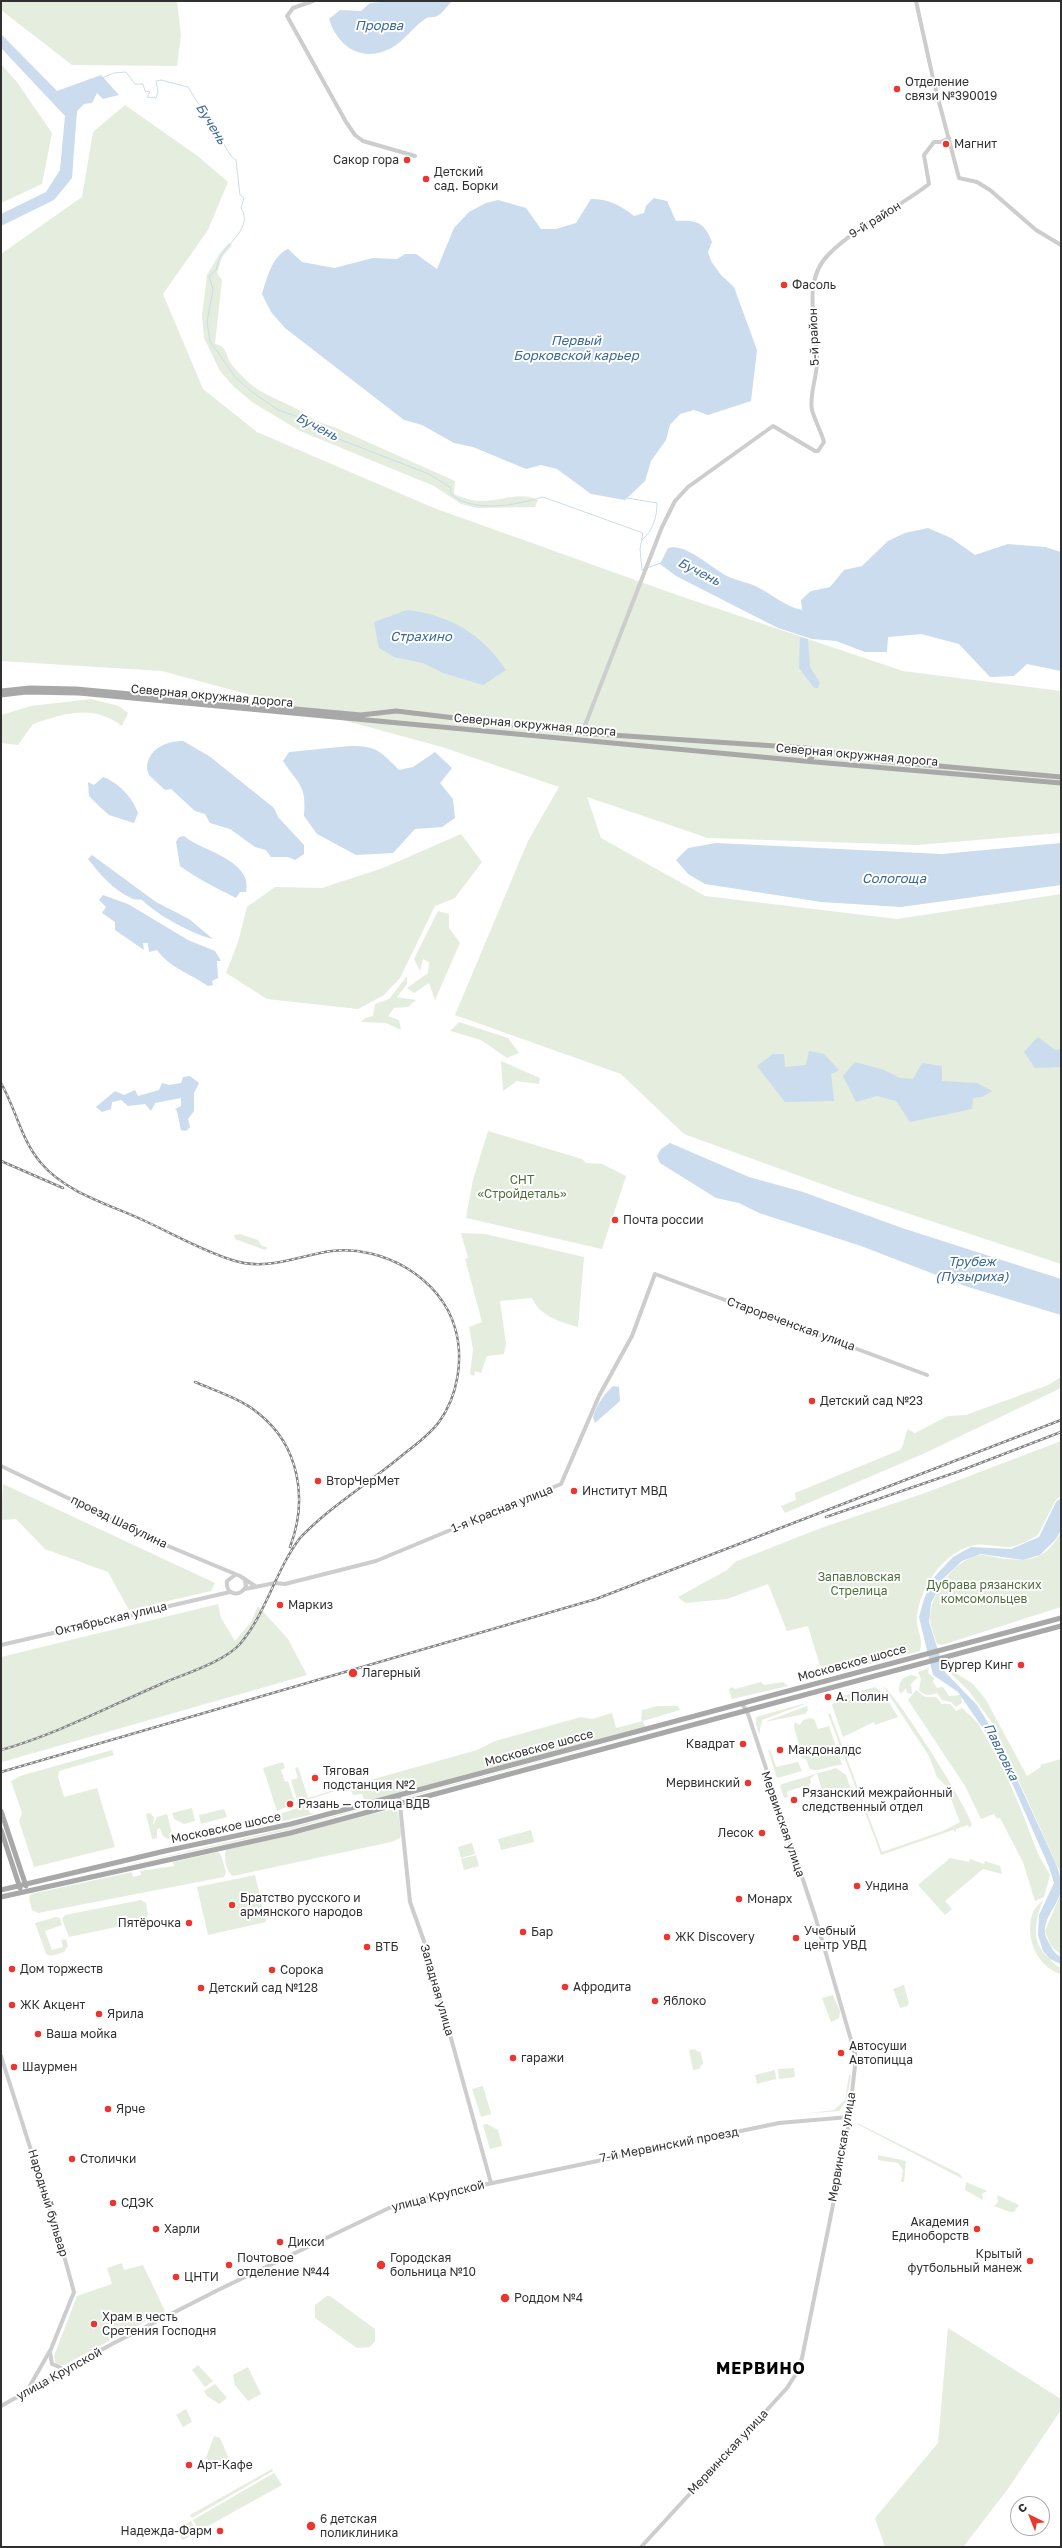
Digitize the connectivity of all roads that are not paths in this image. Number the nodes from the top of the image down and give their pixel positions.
1 (313, 1) edge
2 (916, 1) edge
3 (949, 138) junction
4 (415, 156) dead end
5 (1061, 245) edge
6 (814, 287) joint
7 (1, 691) edge
8 (4, 695) edge
9 (396, 711) junction
10 (396, 724) junction
11 (582, 733) junction
12 (805, 748) junction
13 (804, 761) junction
14 (1061, 777) edge
15 (1061, 783) edge
16 (655, 1274) joint
17 (927, 1375) dead end
18 (1, 1466) edge
19 (225, 1572) junction
20 (238, 1575) junction
21 (229, 1579) junction
22 (245, 1581) junction
23 (255, 1586) junction
24 (227, 1587) junction
25 (245, 1589) junction
26 (230, 1592) junction
27 (221, 1595) junction
28 (1061, 1618) edge
29 (1061, 1626) edge
30 (1, 1645) edge
31 (741, 1703) junction
32 (747, 1711) junction
33 (399, 1795) junction
34 (400, 1804) junction
35 (1, 1811) edge
36 (1, 1830) edge
37 (26, 1885) junction
38 (19, 1886) junction
39 (1, 1890) edge
40 (28, 1891) junction
41 (21, 1892) junction
42 (1, 1897) edge
43 (1, 2056) edge
44 (849, 2117) junction
45 (491, 2183) junction
46 (51, 2349) junction
47 (66, 2370) junction
48 (37, 2375) junction
49 (44, 2382) junction
50 (27, 2391) junction
51 (1, 2406) edge
52 (641, 2547) edge

1 - 4 street
2 - 3 street
3 - 5 street
3 - 6 street, 9-й район
6 - 11 street, 5-й район
7 - 9 main road, Северная окружная дорога
8 - 10 main road, Северная окружная дорога
9 - 10 main road
9 - 11 main road, Северная окружная дорога
10 - 13 main road, Северная окружная дорога
11 - 12 main road, Северная окружная дорога
12 - 13 main road
12 - 14 main road, Северная окружная дорога
13 - 15 main road, Северная окружная дорога
16 - 17 street, Старореченская улица
16 - 23 street, 1-я Красная улица
18 - 19 street, проезд Шабулина
19 - 20 street, проезд Шабулина
19 - 21 street
20 - 21 street
20 - 22 street, проезд Шабулина
21 - 24 street
22 - 23 street, проезд Шабулина
22 - 25 street
23 - 25 street, 1-я Красная улица
24 - 26 street
24 - 27 street
25 - 26 street
26 - 27 street, Октябрьская улица
27 - 30 street, Октябрьская улица
28 - 31 main road, Московское шоссе
29 - 32 main road, Московское шоссе
31 - 32 street, Мервинская улица
31 - 33 main road, Московское шоссе
32 - 34 main road, Московское шоссе
32 - 44 street, Мервинская улица
33 - 34 street, Западная улица
33 - 37 main road, Московское шоссе
34 - 40 main road, Московское шоссе
34 - 45 street, Западная улица
35 - 37 main road
36 - 38 main road
37 - 38 main road, Московское шоссе
37 - 40 main road
38 - 39 main road, Московское шоссе
38 - 41 main road
40 - 41 main road, Московское шоссе
41 - 42 main road, Московское шоссе
43 - 46 street, Народный бульвар
44 - 45 street, 7-й Мервинский проезд
44 - 52 street, Мервинская улица
45 - 47 street, улица Крупской
46 - 47 street
46 - 48 street, Народный бульвар
47 - 49 street, улица Крупской
48 - 49 street
48 - 50 street, Народный бульвар
49 - 50 street, улица Крупской
50 - 51 street, улица Крупской

